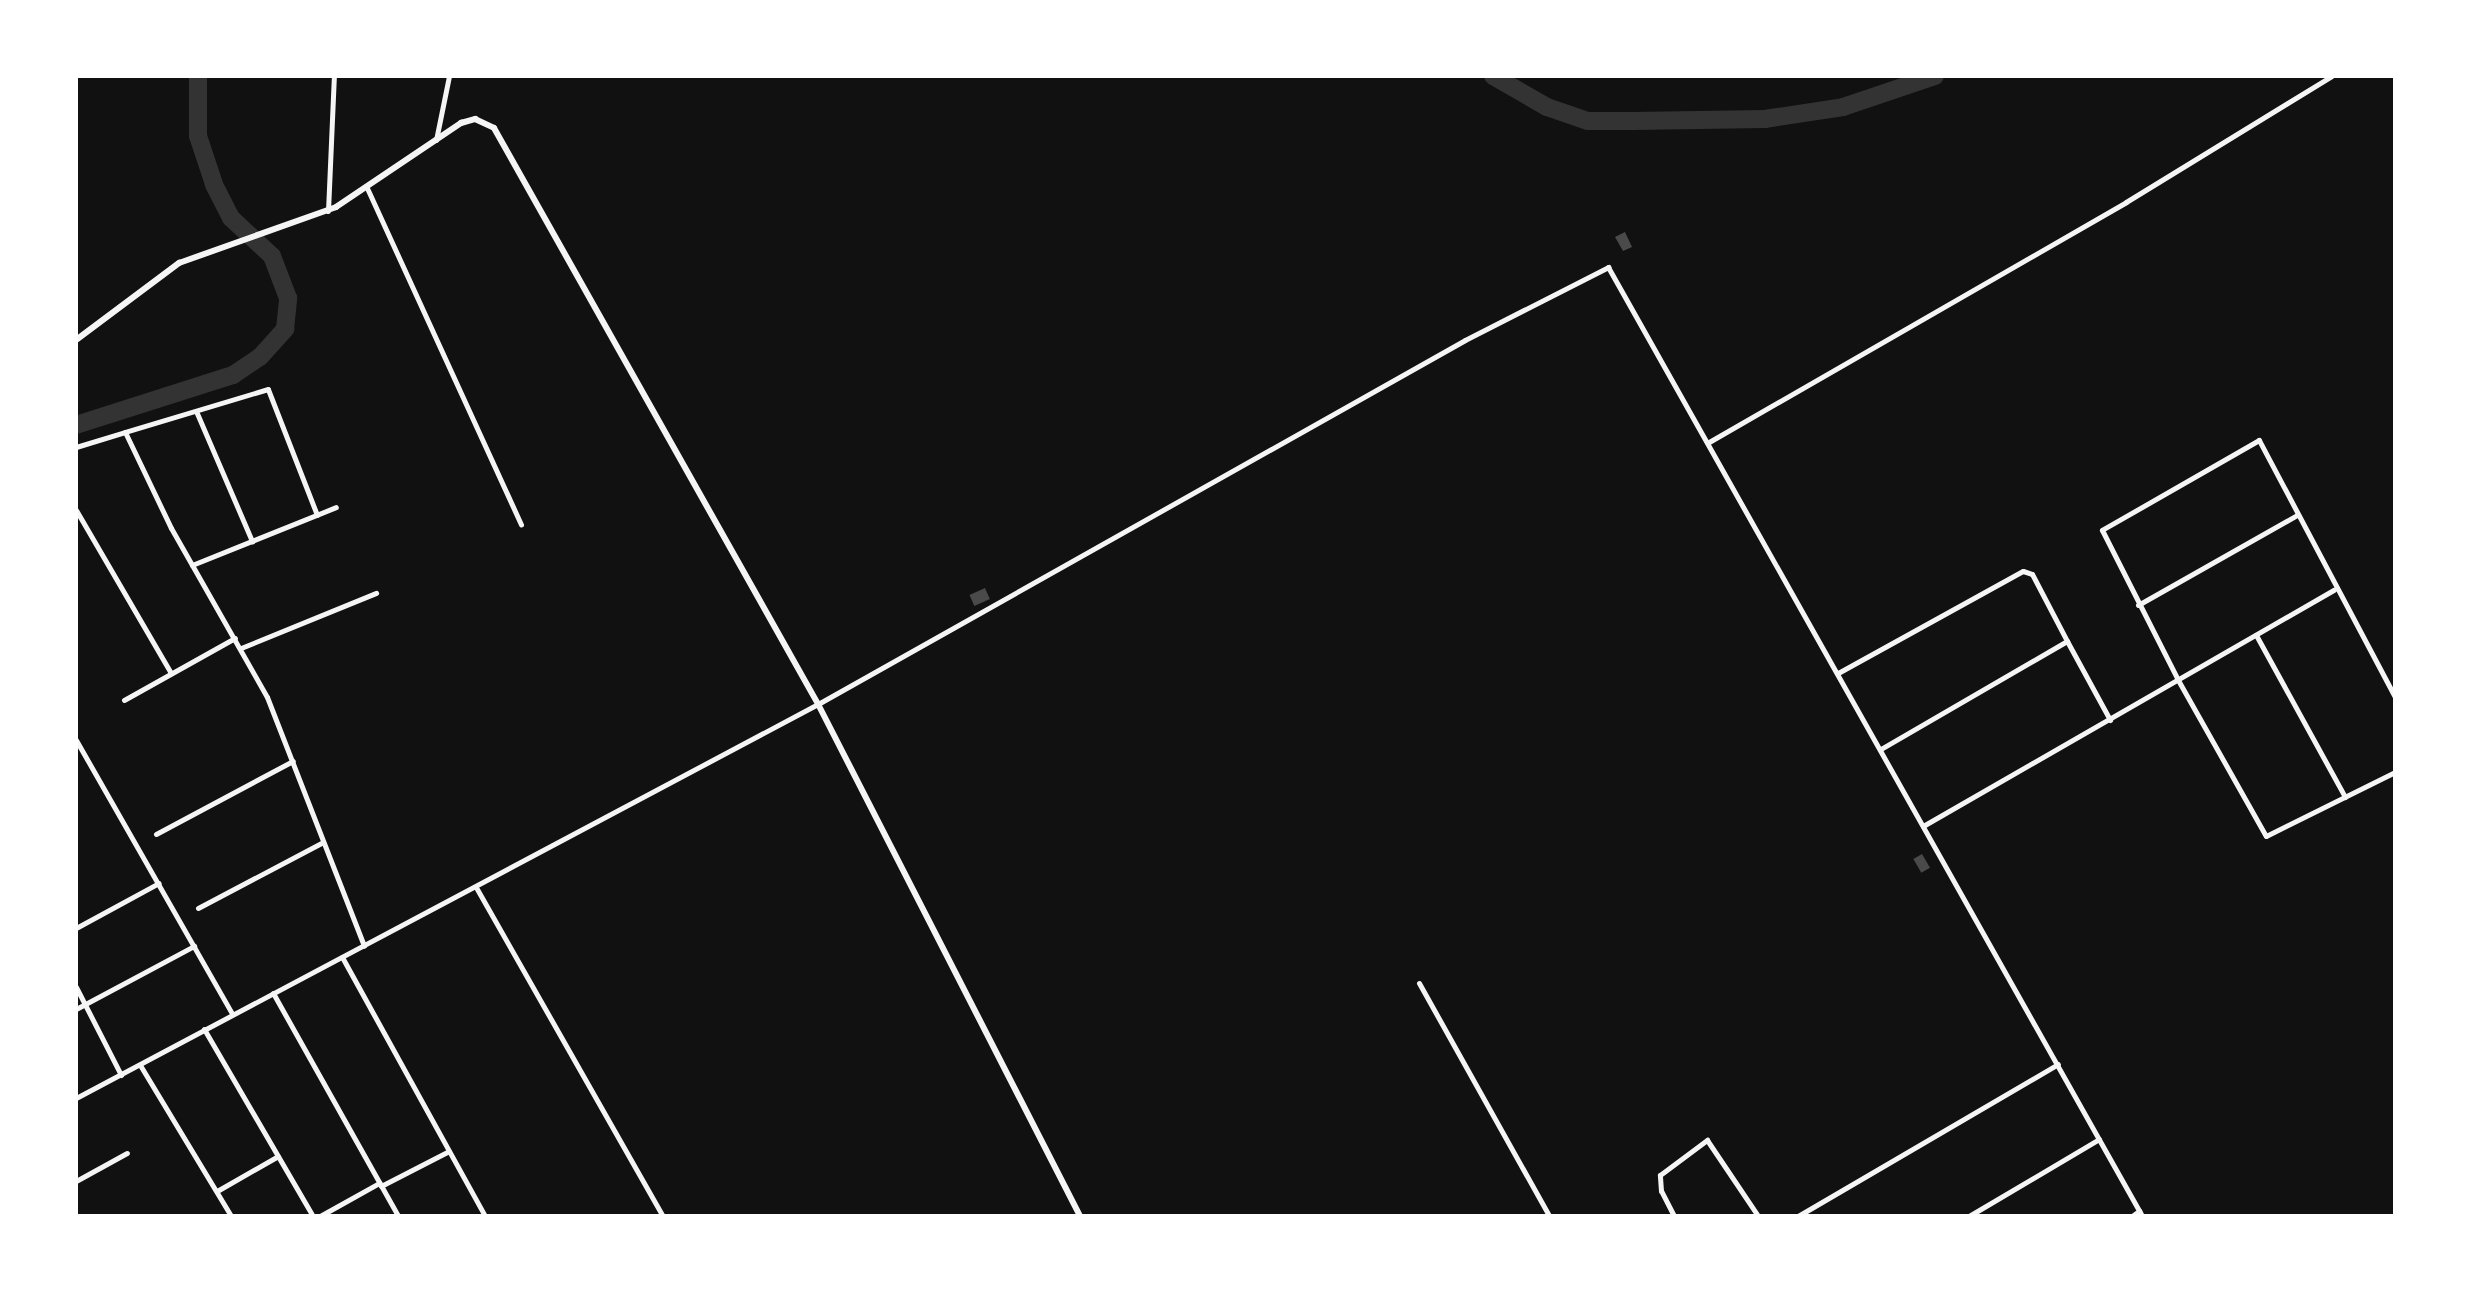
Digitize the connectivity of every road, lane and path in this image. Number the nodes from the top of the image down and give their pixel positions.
1 (334, 76) edge
2 (449, 76) edge
3 (2332, 76) edge
4 (436, 141) junction
5 (367, 188) junction
6 (328, 211) junction
7 (76, 340) edge
8 (196, 411) junction
9 (125, 432) junction
10 (1709, 442) junction
11 (76, 447) edge
12 (336, 507) dead end
13 (76, 510) edge
14 (317, 515) junction
15 (2297, 515) junction
16 (521, 524) dead end
17 (252, 541) junction
18 (192, 565) junction
19 (2334, 590) junction
20 (376, 593) dead end
21 (2138, 605) junction
22 (2256, 635) junction
23 (235, 638) junction
24 (2067, 641) junction
25 (241, 648) junction
26 (171, 673) junction
27 (1838, 673) junction
28 (2178, 680) junction
29 (2395, 697) edge
30 (124, 700) dead end
31 (818, 704) junction
32 (2110, 720) junction
33 (76, 740) edge
34 (1881, 749) junction
35 (293, 761) junction
36 (2395, 772) edge
37 (2345, 797) junction
38 (1923, 826) junction
39 (156, 834) dead end
40 (323, 842) junction
41 (159, 883) junction
42 (477, 889) junction
43 (198, 908) dead end
44 (76, 928) edge
45 (194, 946) junction
46 (364, 946) junction
47 (342, 957) junction
48 (1419, 983) dead end
49 (76, 987) edge
50 (273, 993) junction
51 (86, 1004) junction
52 (76, 1009) edge
53 (232, 1014) junction
54 (204, 1029) junction
55 (2058, 1064) junction
56 (140, 1065) junction
57 (121, 1075) junction
58 (76, 1098) edge
59 (2099, 1139) junction
60 (449, 1151) junction
61 (127, 1153) dead end
62 (278, 1156) junction
63 (76, 1181) edge
64 (380, 1185) junction
65 (217, 1191) junction
66 (2140, 1214) edge
67 (231, 1216) edge
68 (313, 1216) edge
69 (320, 1216) edge
70 (398, 1216) edge
71 (485, 1216) edge
72 (663, 1216) edge
73 (1080, 1216) edge
74 (1549, 1216) edge
75 (1674, 1216) edge
76 (1758, 1216) edge
77 (1798, 1216) edge
78 (1969, 1216) edge
79 (2132, 1216) edge

1 - 6 street
2 - 4 street
3 - 10 street
4 - 5 street
4 - 31 street
5 - 6 street
5 - 16 street
6 - 7 street
8 - 9 street
8 - 14 street
8 - 17 street
9 - 11 street
9 - 18 street
10 - 27 street
10 - 31 street
12 - 14 street
13 - 26 street
14 - 17 street
15 - 19 street
15 - 21 street
15 - 21 street
17 - 18 street
18 - 23 street
19 - 22 street
19 - 29 street
20 - 25 street
21 - 28 street
22 - 28 street
22 - 37 street
23 - 25 street
23 - 26 street
24 - 27 street
24 - 32 street
24 - 34 street
25 - 35 street
26 - 30 street
27 - 34 street
28 - 32 street
28 - 37 street
31 - 42 street
31 - 73 street
32 - 38 street
33 - 41 street
34 - 38 street
35 - 39 street
35 - 40 street
36 - 37 street
38 - 55 street
40 - 43 street
40 - 46 street
41 - 44 street
41 - 45 street
42 - 46 street
42 - 72 street
45 - 51 street
45 - 53 street
46 - 47 street
47 - 50 street
47 - 60 street
48 - 74 street
49 - 51 street
50 - 53 street
50 - 64 street
51 - 52 street
51 - 57 street
53 - 54 street
54 - 56 street
54 - 62 street
55 - 59 street
55 - 77 street
56 - 57 street
56 - 65 street
57 - 58 street
59 - 66 street
59 - 78 street
60 - 64 street
60 - 71 street
61 - 63 street
62 - 65 street
62 - 68 street
64 - 69 street
64 - 70 street
65 - 67 street
66 - 79 street
75 - 76 street

